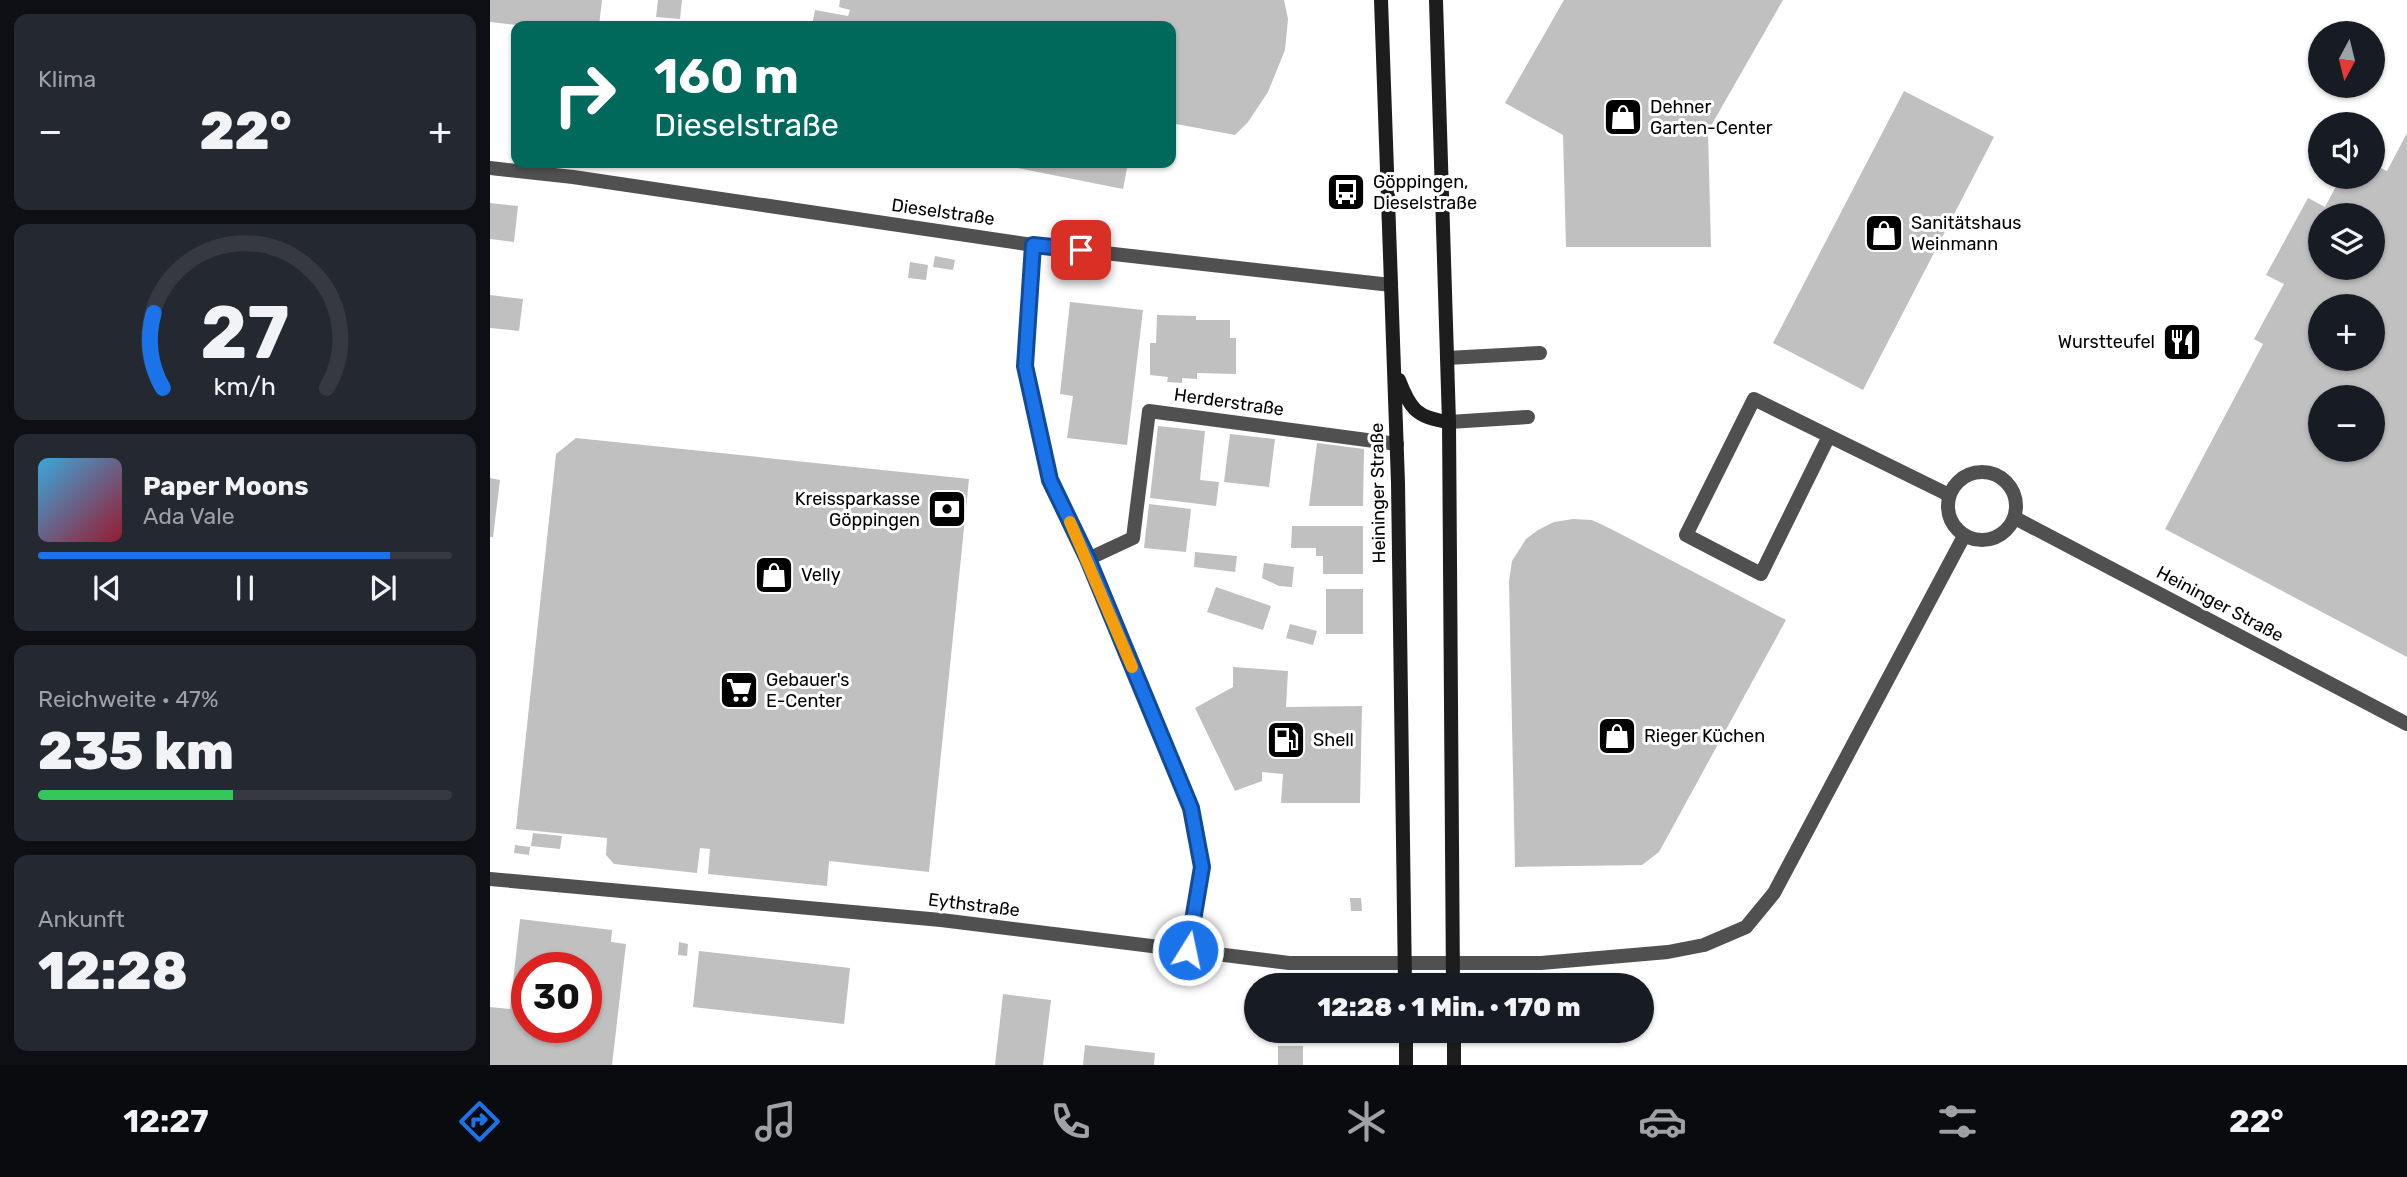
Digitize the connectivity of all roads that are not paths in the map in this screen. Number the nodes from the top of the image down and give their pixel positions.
1 (1381, 0) edge
2 (1436, 0) edge
3 (490, 168) edge
4 (1033, 245) junction
5 (1391, 285) junction
6 (1540, 353) dead end
7 (1447, 359) junction
8 (1394, 369) junction
9 (1528, 417) dead end
10 (1448, 422) junction
11 (1829, 436) junction
12 (1397, 444) junction
13 (1949, 495) junction
14 (2015, 518) junction
15 (1964, 536) junction
16 (1088, 559) junction
17 (2407, 724) edge
18 (490, 879) edge
19 (1188, 950) junction
20 (1405, 963) junction
21 (1453, 964) junction
22 (1405, 973) edge
23 (1453, 973) edge
24 (1406, 1043) edge
25 (1454, 1043) edge
26 (1406, 1065) edge
27 (1454, 1065) edge

1 - 5 main road, Heininger Straße
2 - 7 main road
3 - 4 street, Dieselstraße
4 - 5 street, Dieselstraße
4 - 16 street
5 - 8 main road, Heininger Straße
6 - 7 street
7 - 10 main road
8 - 10 main road
8 - 12 main road, Heininger Straße
9 - 10 street
10 - 21 main road
11 - 11 street
11 - 13 street
12 - 16 street, Herderstraße
12 - 20 main road, Heininger Straße
13 - 14 street
13 - 15 street
14 - 15 street
14 - 17 street, Heininger Straße
15 - 21 street, Eythstraße
16 - 19 street
18 - 19 street, Eythstraße
19 - 20 street, Eythstraße
20 - 21 street, Eythstraße
20 - 22 main road, Heininger Straße
21 - 23 main road
24 - 26 main road
25 - 27 main road

